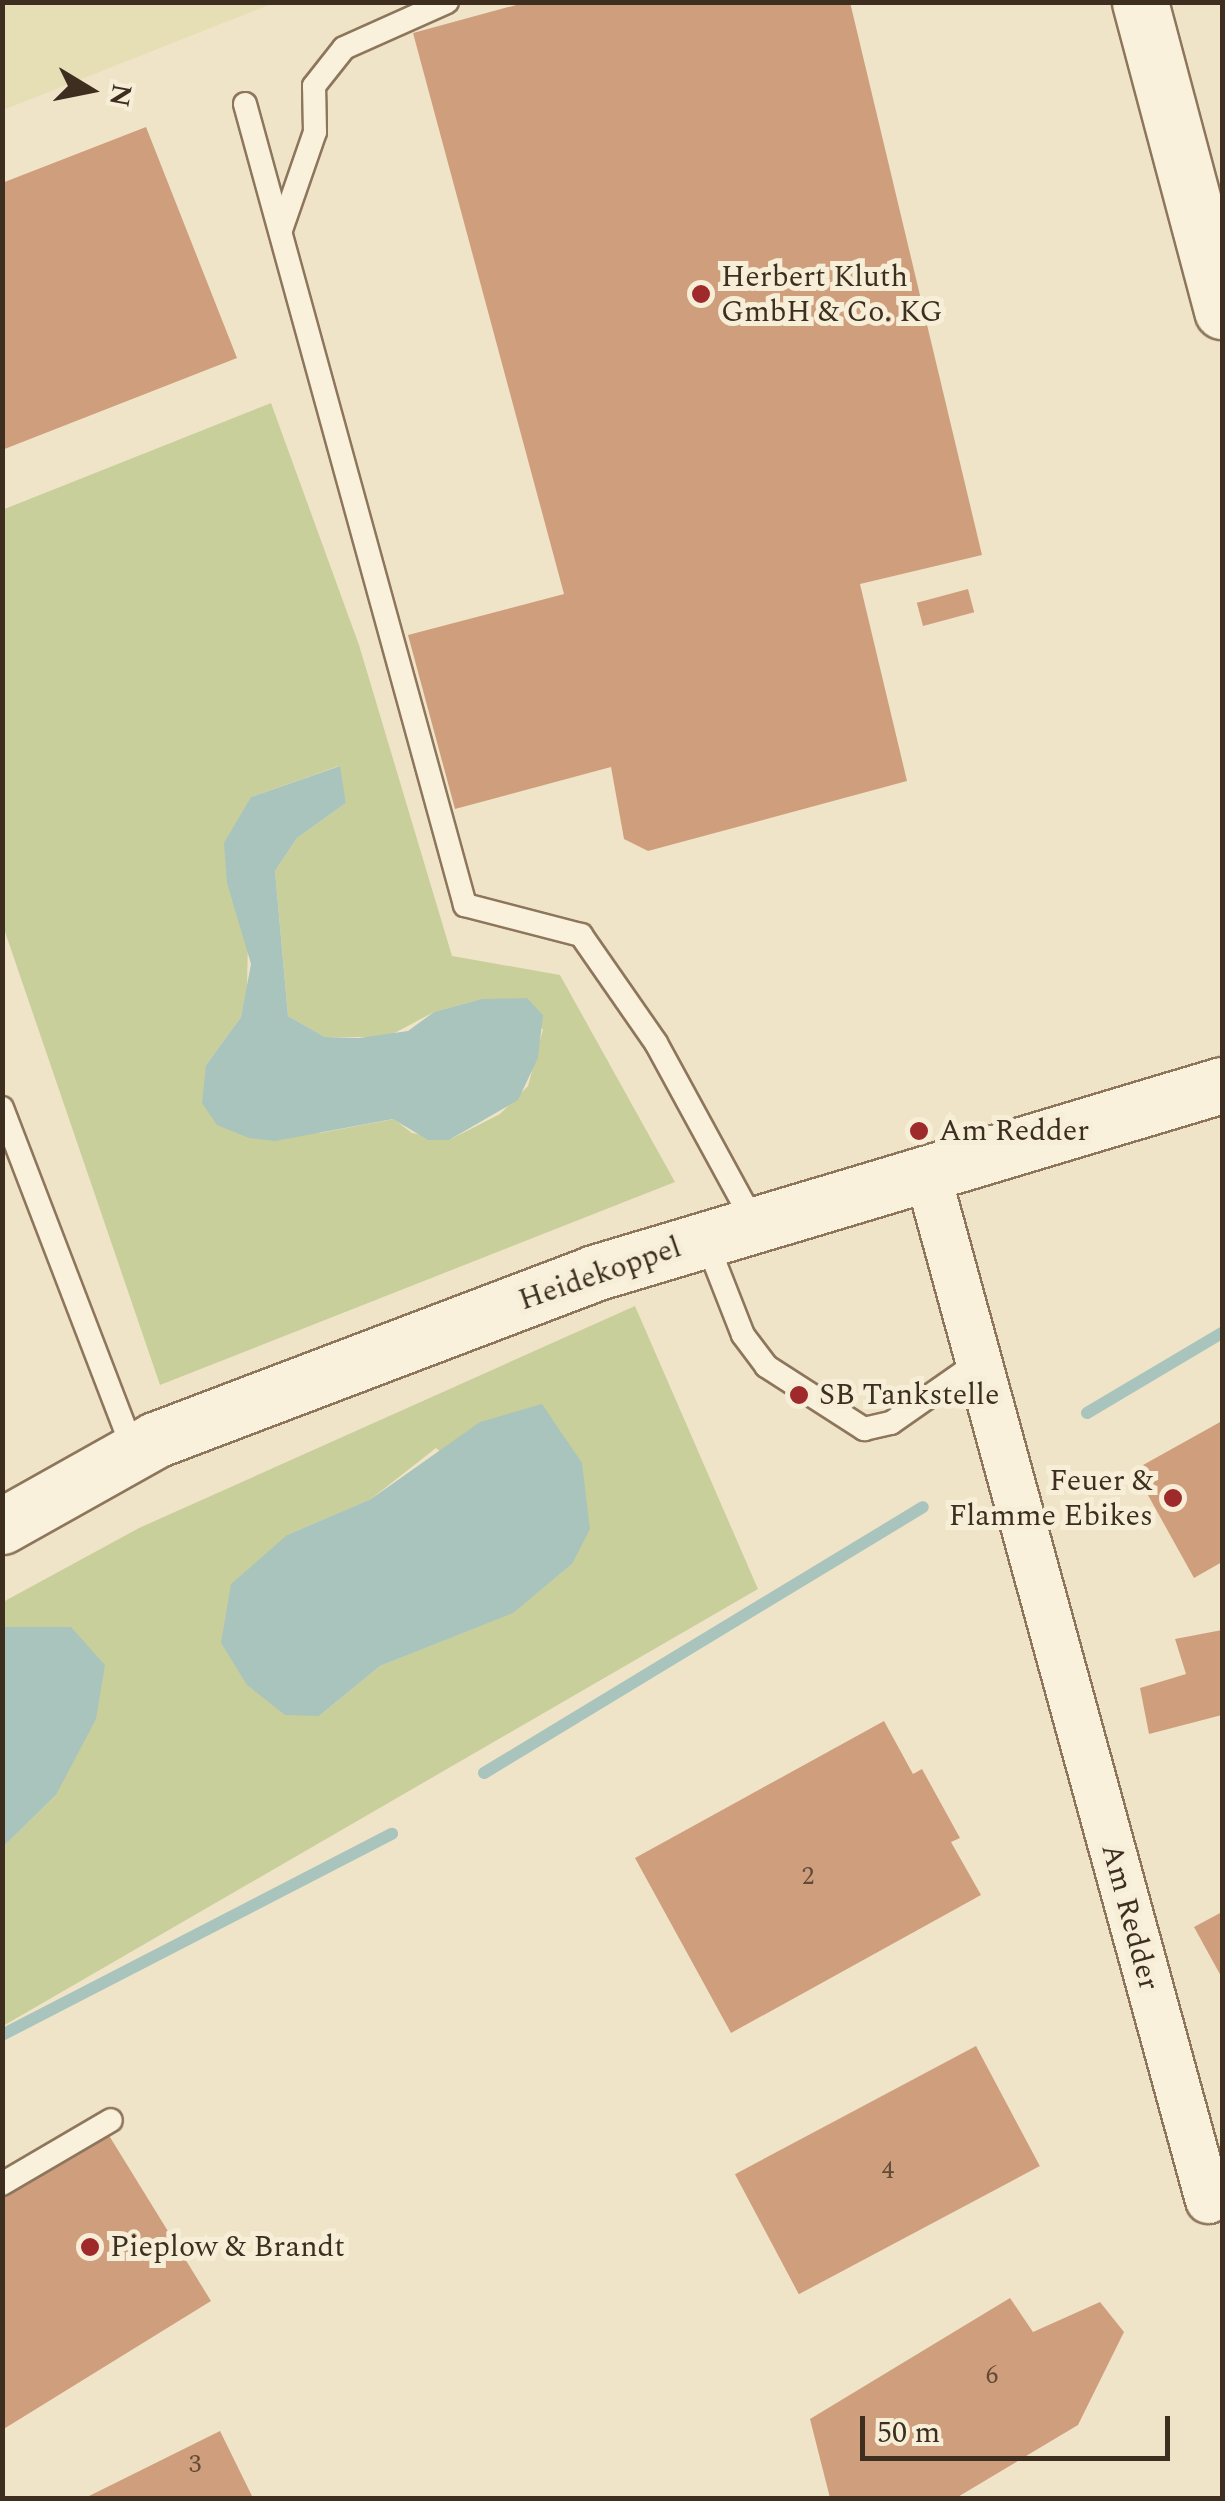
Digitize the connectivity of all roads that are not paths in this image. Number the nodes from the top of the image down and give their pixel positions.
1 (447, 2) edge
2 (1140, 2) edge
3 (246, 104) dead end
4 (280, 230) junction
5 (1222, 311) edge
6 (1222, 1085) edge
7 (2, 1108) edge
8 (926, 1170) junction
9 (729, 1231) junction
10 (978, 1362) junction
11 (134, 1452) junction
12 (2, 1526) edge
13 (111, 2120) dead end
14 (2, 2184) edge
15 (1208, 2200) dead end

1 - 4 lane
2 - 5 street
3 - 4 lane
4 - 9 lane
6 - 8 street, Heidekoppel
7 - 11 lane
8 - 9 street, Heidekoppel
8 - 10 street, Am Redder
9 - 10 lane
9 - 11 street, Heidekoppel
10 - 15 street, Am Redder
11 - 12 street, Heidekoppel
13 - 14 lane

